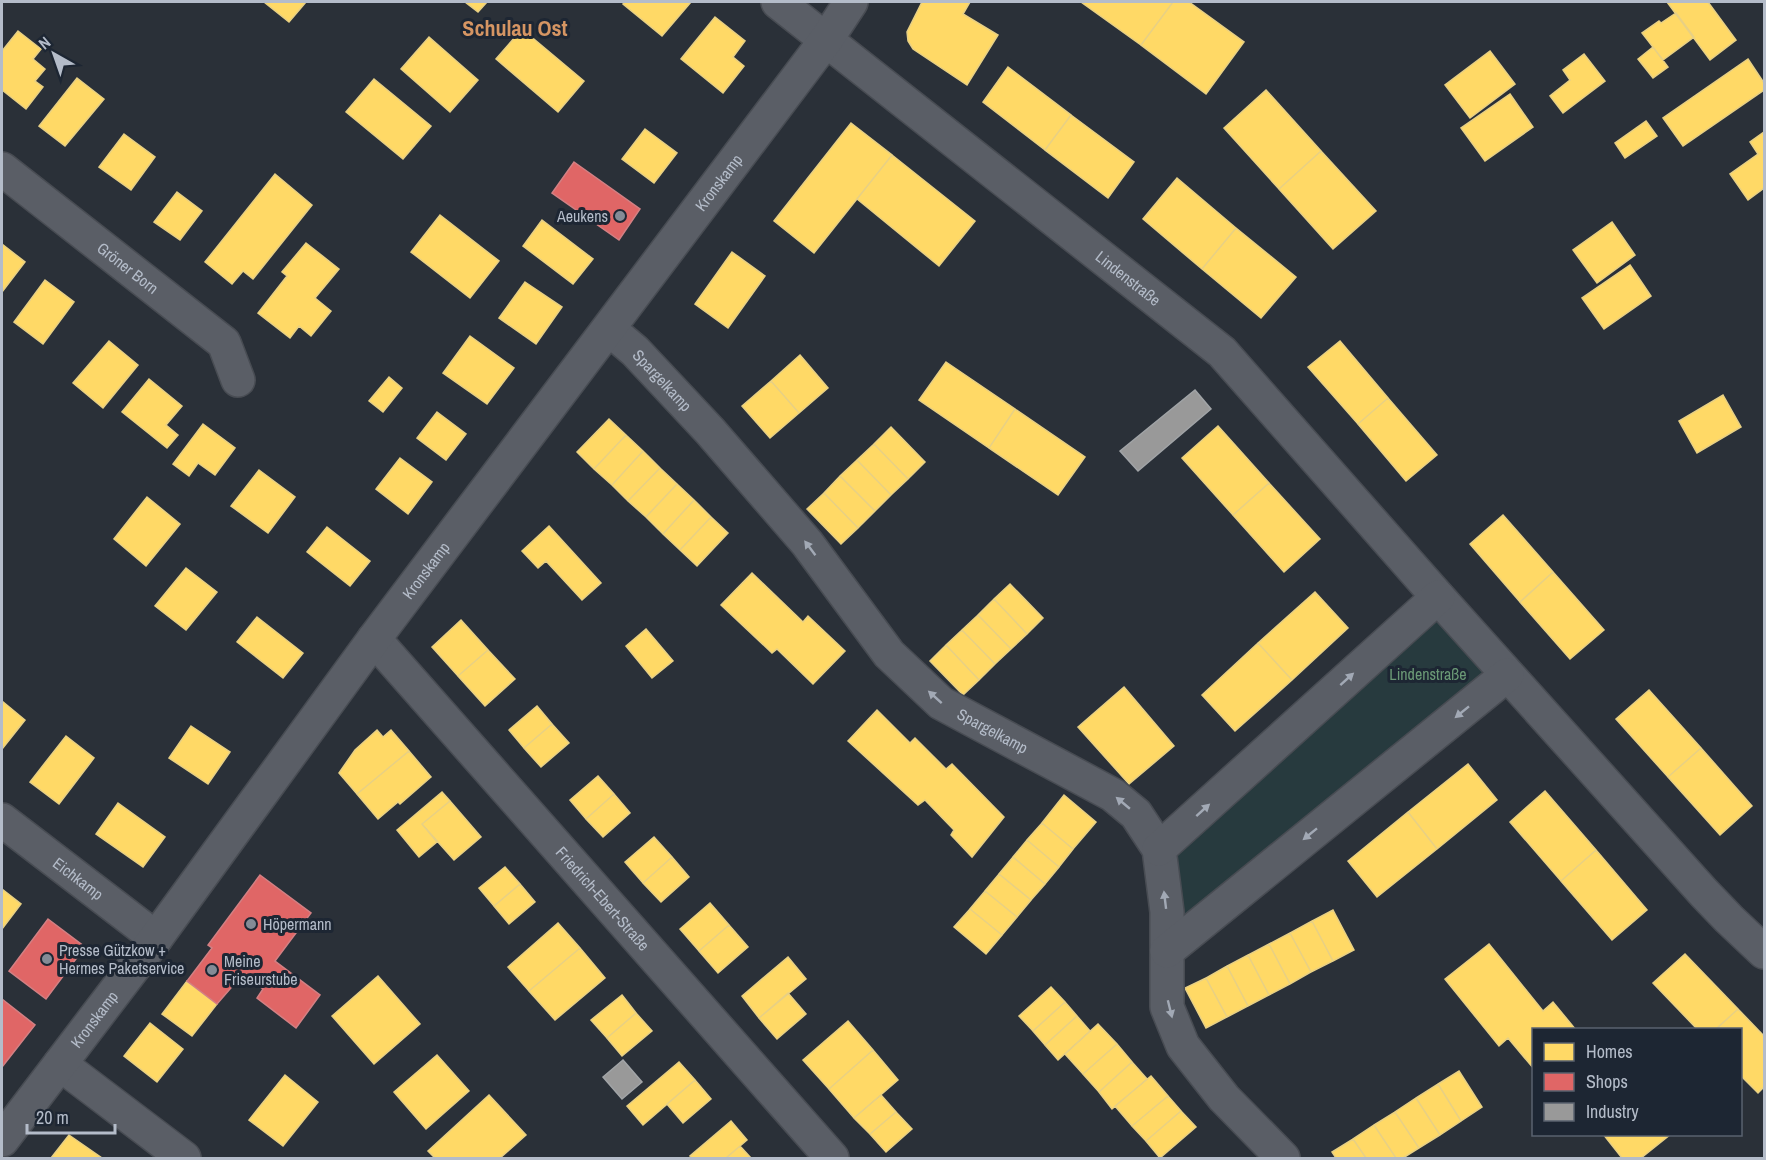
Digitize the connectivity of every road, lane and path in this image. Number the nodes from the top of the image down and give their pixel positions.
1 (778, 2) edge
2 (851, 2) edge
3 (826, 40) junction
4 (2, 169) edge
5 (609, 329) junction
6 (238, 380) dead end
7 (1438, 597) junction
8 (374, 639) junction
9 (1507, 675) junction
10 (2, 820) edge
11 (1159, 849) junction
12 (156, 938) junction
13 (1167, 951) junction
14 (1764, 952) edge
15 (60, 1064) junction
16 (2, 1140) edge
17 (184, 1158) edge
18 (832, 1158) edge
19 (1283, 1158) edge

1 - 3 street, Lindenstraße
2 - 3 street, Kronskamp
3 - 5 street, Kronskamp
3 - 7 street, Lindenstraße
4 - 6 street, Gröner Born
5 - 8 street, Kronskamp
11 -> 5 street, Spargelkamp
7 - 9 street, Lindenstraße
11 -> 7 street
8 - 12 street, Kronskamp
8 - 18 street, Friedrich-Ebert-Straße
9 -> 13 street
9 - 14 street, Lindenstraße
10 - 12 street, Eichkamp
13 -> 11 street, Spargelkamp
12 - 15 street, Kronskamp
13 -> 19 street, Spargelkamp
15 - 16 street, Kronskamp
15 - 17 street

